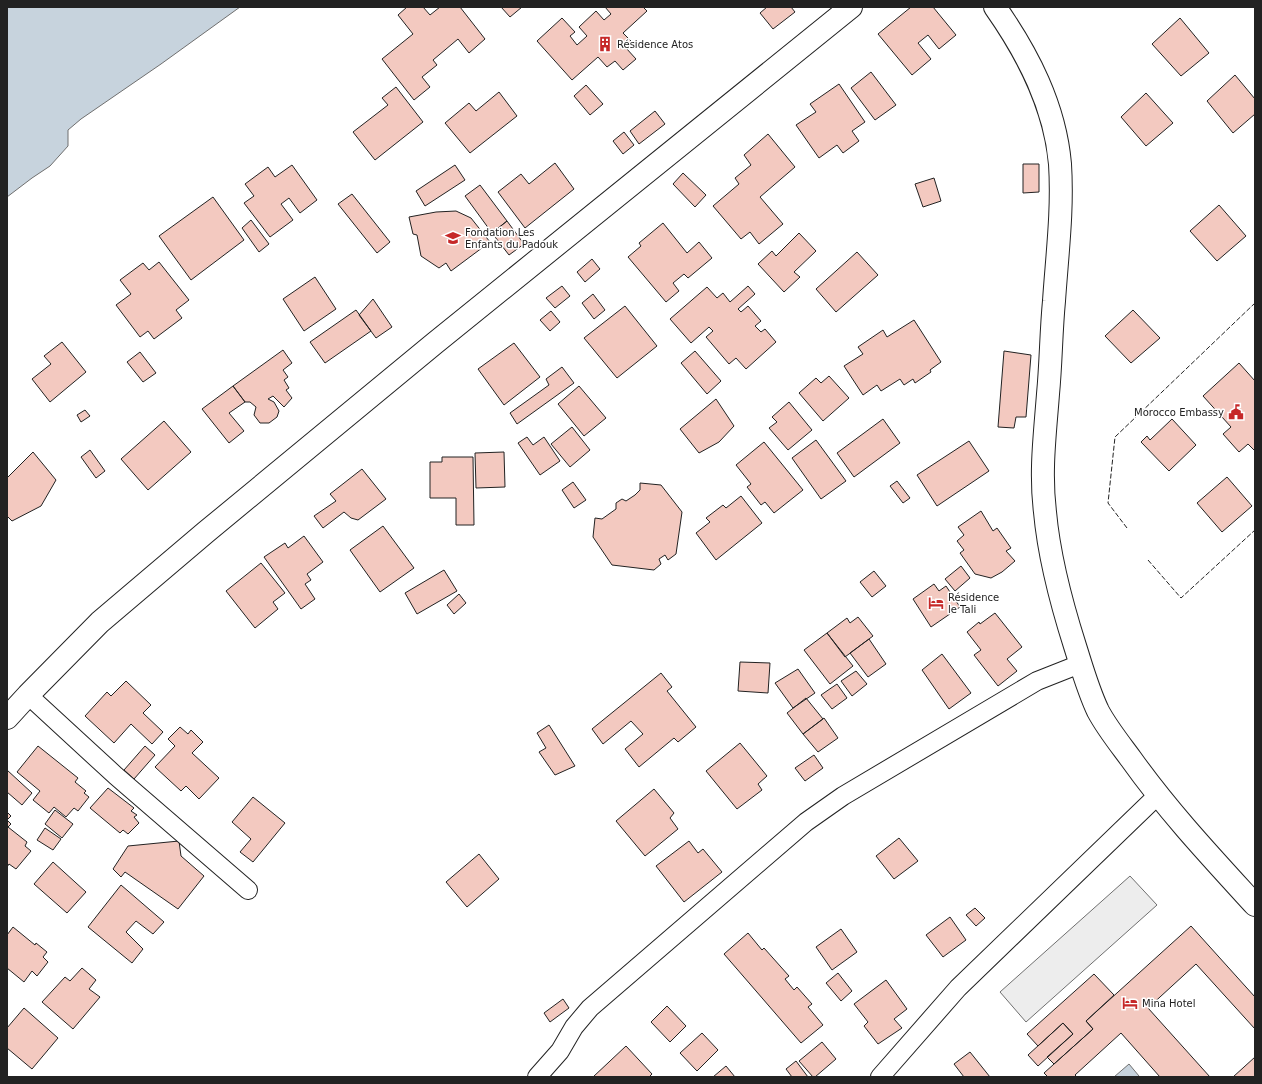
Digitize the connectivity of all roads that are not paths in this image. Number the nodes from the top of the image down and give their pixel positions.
1 (851, 7) edge
2 (995, 7) edge
3 (1080, 664) junction
4 (28, 695) junction
5 (7, 718) edge
6 (1158, 795) junction
7 (248, 890) dead end
8 (1255, 905) edge
9 (537, 1077) edge
10 (880, 1077) edge

1 - 4 main road
2 - 3 main road
3 - 6 main road
3 - 9 street
4 - 5 main road
4 - 7 street
6 - 8 main road
6 - 10 street

